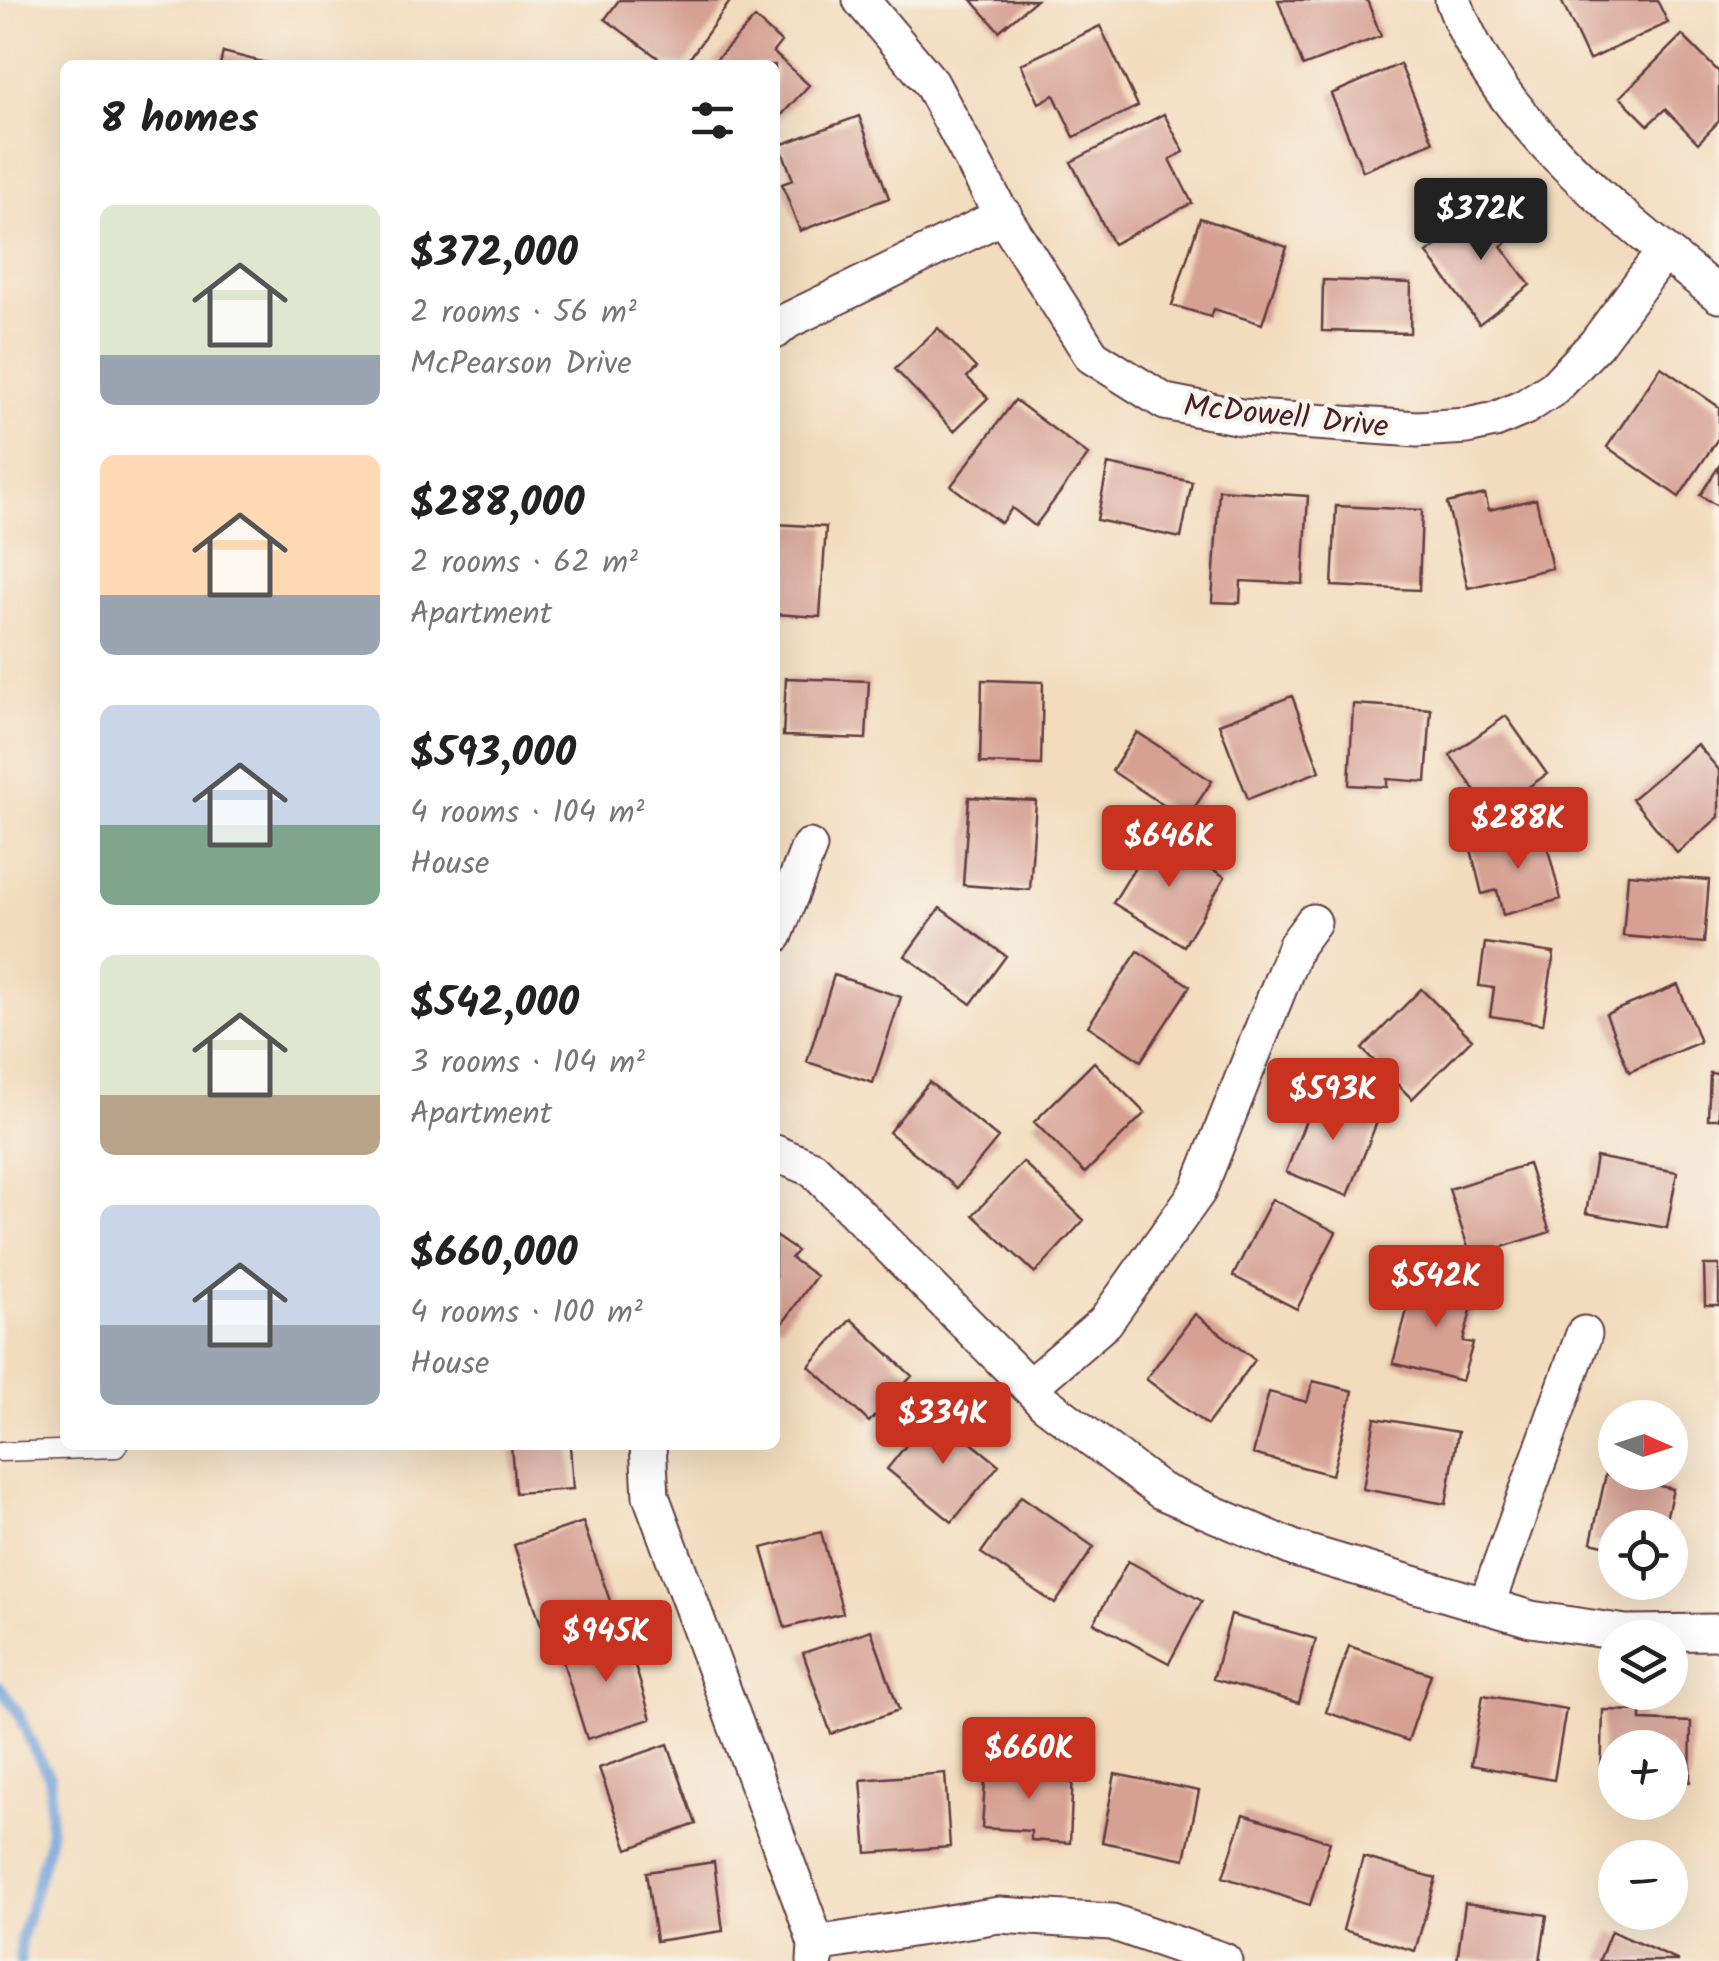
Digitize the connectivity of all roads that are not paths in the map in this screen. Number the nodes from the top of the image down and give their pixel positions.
1 (861, 0) edge
2 (1453, 0) edge
3 (1004, 215) junction
4 (1664, 252) junction
5 (1719, 295) edge
6 (780, 327) edge
7 (810, 847) dead end
8 (780, 922) edge
9 (1312, 922) dead end
10 (780, 1155) edge
11 (1584, 1334) dead end
12 (1029, 1387) junction
13 (60, 1450) edge
14 (648, 1450) edge
15 (0, 1452) edge
16 (1486, 1606) junction
17 (1719, 1632) edge
18 (816, 1952) edge
19 (1224, 1961) edge

1 - 3 street, McDowell Drive
2 - 4 street
3 - 4 street, McDowell Drive
3 - 6 street
4 - 5 street
7 - 8 street
9 - 12 street
10 - 12 street
11 - 16 street
12 - 16 street
13 - 15 lane
14 - 18 street
16 - 17 street
18 - 19 street

